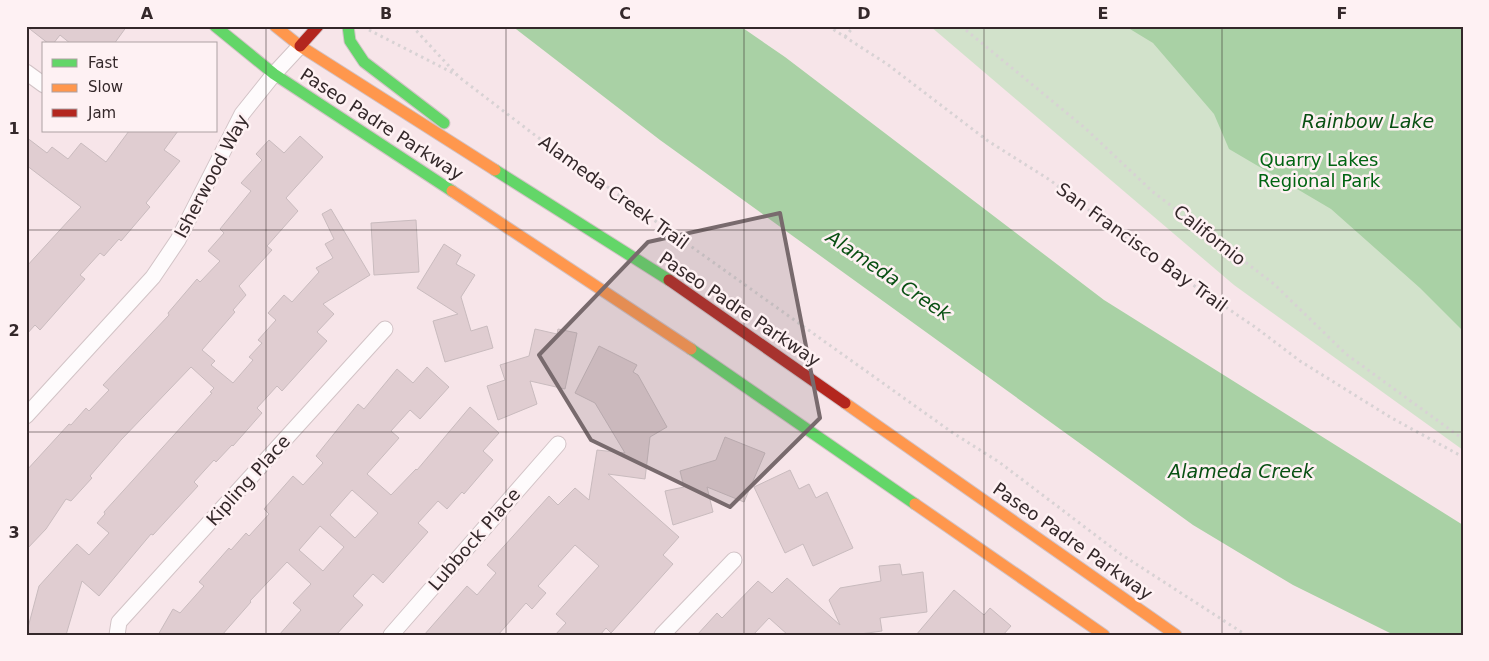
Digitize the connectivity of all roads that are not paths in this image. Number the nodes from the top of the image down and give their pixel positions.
1 (214, 26) edge
2 (275, 26) edge
3 (318, 26) edge
4 (348, 26) edge
5 (300, 46) junction
6 (26, 72) edge
7 (274, 74) junction
8 (42, 84) edge
9 (490, 166) junction
10 (385, 329) dead end
11 (26, 416) edge
12 (558, 444) dead end
13 (734, 560) dead end
14 (117, 635) edge
15 (391, 635) edge
16 (662, 635) edge
17 (1104, 635) edge
18 (1176, 635) edge

1 - 7 main road, Paseo Padre Parkway
2 - 5 main road, Paseo Padre Parkway
3 - 5 main road, Isherwood Way
4 - 9 main road
5 - 7 street, Isherwood Way
5 - 9 main road, Paseo Padre Parkway
6 - 8 street
7 - 11 street, Isherwood Way
7 - 17 main road, Paseo Padre Parkway
9 - 18 main road, Paseo Padre Parkway
10 - 14 street, Kipling Place
12 - 15 street, Lubbock Place
13 - 16 street

